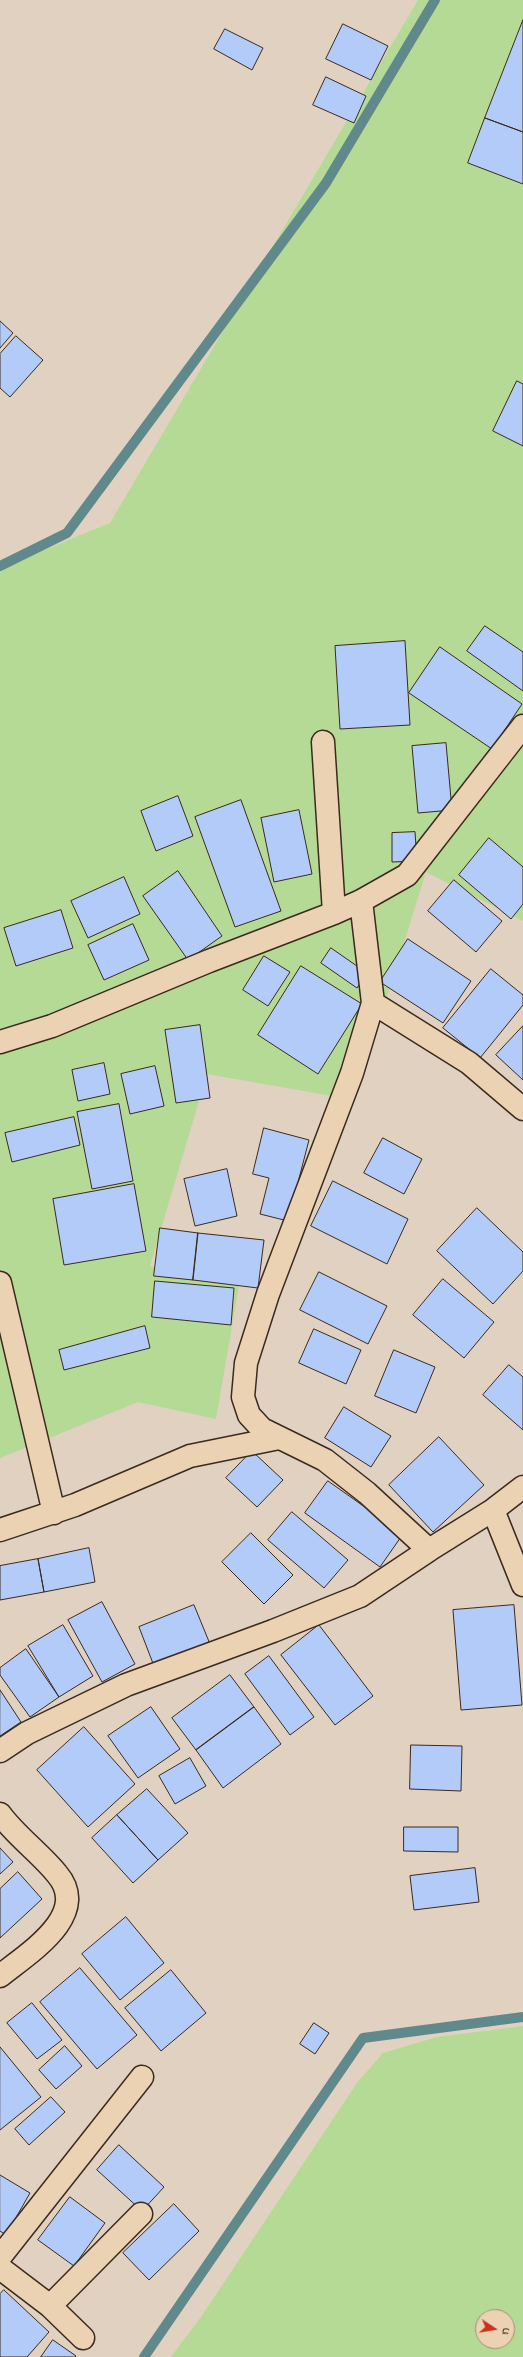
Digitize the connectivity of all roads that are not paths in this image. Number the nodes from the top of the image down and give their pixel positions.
1 (523, 726) edge
2 (323, 742) dead end
3 (361, 901) junction
4 (334, 913) junction
5 (373, 1003) junction
6 (0, 1042) edge
7 (523, 1109) edge
8 (0, 1283) edge
9 (279, 1438) junction
10 (523, 1487) edge
11 (493, 1510) junction
12 (54, 1512) junction
13 (0, 1530) edge
14 (429, 1550) junction
15 (523, 1585) edge
16 (0, 1751) edge
17 (0, 1814) edge
18 (0, 1976) edge
19 (142, 2077) dead end
20 (141, 2214) dead end
21 (0, 2257) edge
22 (0, 2268) edge
23 (50, 2306) junction
24 (84, 2338) dead end

1 - 3 street
2 - 4 street
3 - 4 street
3 - 5 street
4 - 6 street
5 - 7 street
5 - 9 street
8 - 12 street
9 - 12 street
9 - 14 street
10 - 11 street
11 - 14 street
11 - 15 street
12 - 13 street
14 - 16 street
17 - 18 street
19 - 21 street
20 - 23 street
22 - 23 street
23 - 24 street

